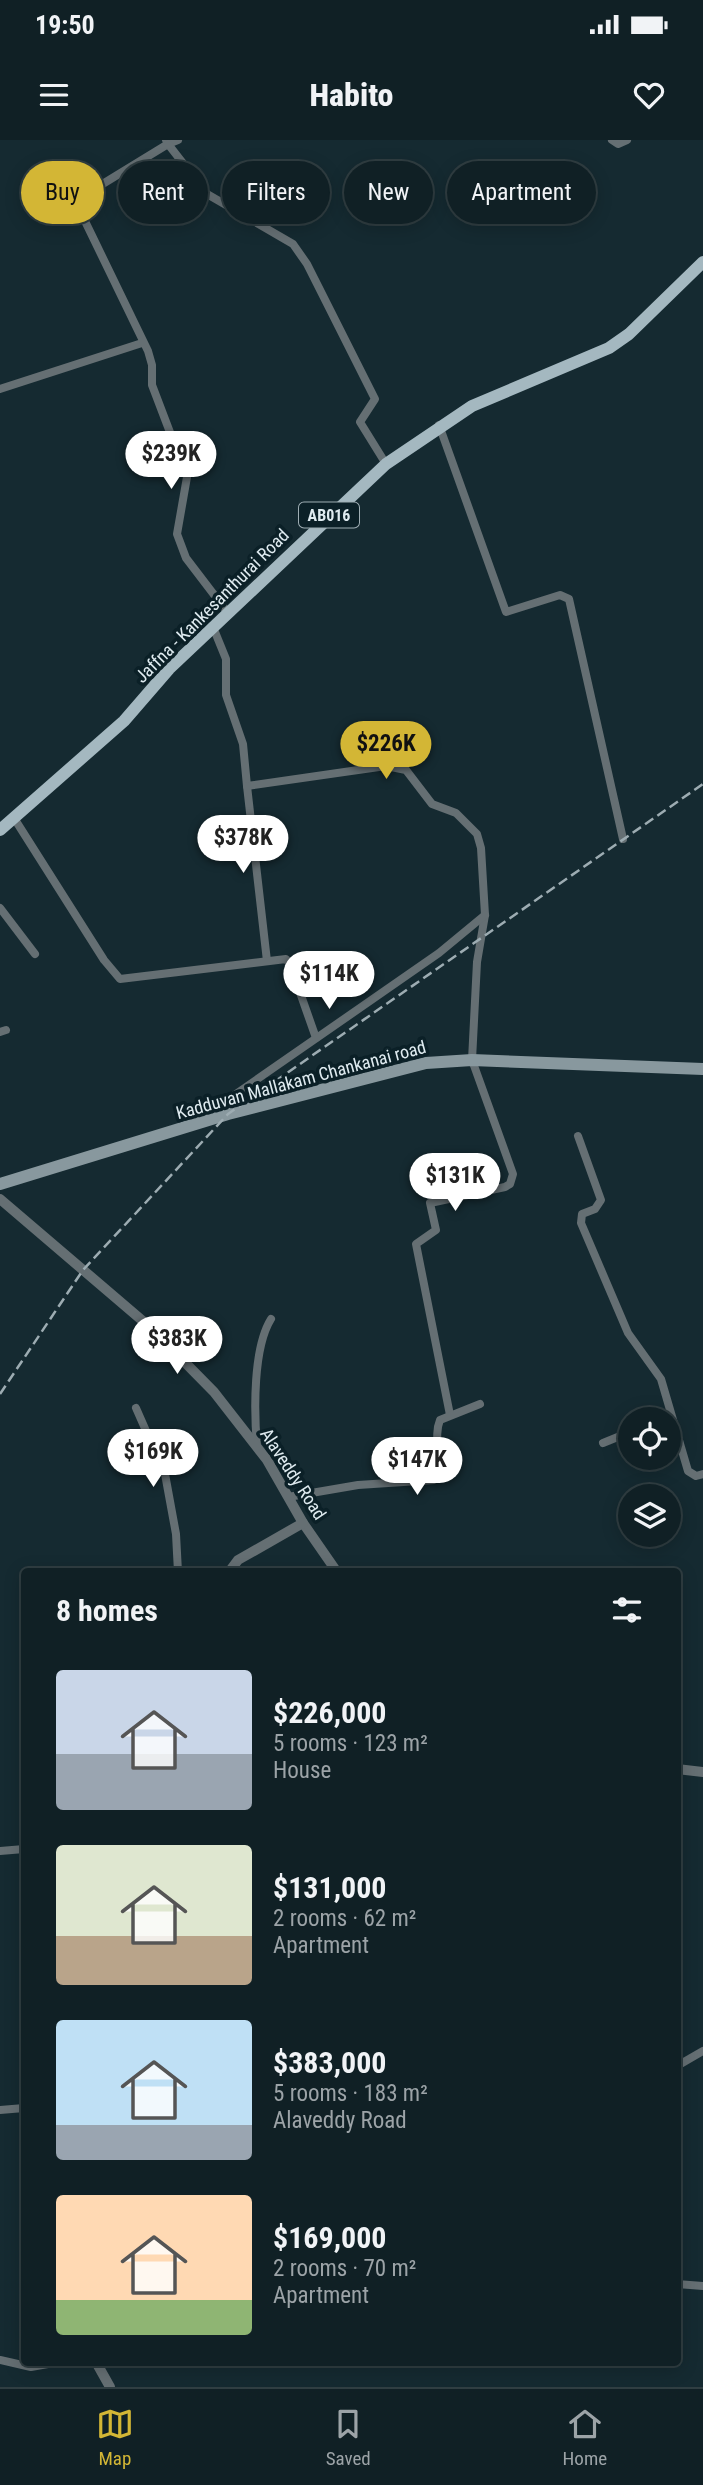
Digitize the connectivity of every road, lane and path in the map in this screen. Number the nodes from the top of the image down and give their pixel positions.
1 (178, 140) edge
2 (612, 140) edge
3 (627, 140) edge
4 (167, 142) edge
5 (703, 262) edge
6 (142, 343) junction
7 (0, 389) edge
8 (439, 425) junction
9 (386, 464) junction
10 (228, 613) junction
11 (213, 627) junction
12 (247, 786) junction
13 (14, 818) junction
14 (0, 830) edge
15 (623, 839) dead end
16 (0, 908) edge
17 (485, 915) junction
18 (35, 954) dead end
19 (267, 961) junction
20 (317, 1038) junction
21 (472, 1060) junction
22 (703, 1069) edge
23 (187, 1127) junction
24 (578, 1136) dead end
25 (0, 1184) edge
26 (0, 1199) edge
27 (271, 1319) dead end
28 (480, 1404) dead end
29 (668, 1407) edge
30 (136, 1408) dead end
31 (450, 1415) junction
32 (618, 1437) edge
33 (603, 1443) dead end
34 (257, 1446) junction
35 (681, 1449) edge
36 (703, 1474) edge
37 (288, 1497) junction
38 (303, 1523) junction
39 (178, 1568) edge
40 (232, 1568) edge
41 (334, 1568) edge
42 (681, 1769) edge
43 (703, 1772) edge
44 (21, 1849) edge
45 (0, 1851) edge
46 (703, 2051) edge
47 (681, 2064) edge
48 (21, 2108) edge
49 (0, 2110) edge
50 (681, 2284) edge
51 (703, 2286) edge
52 (0, 2360) edge
53 (21, 2365) edge
54 (98, 2366) edge
55 (110, 2387) edge

1 - 4 street
2 - 3 street
4 - 6 street
4 - 9 street
5 - 8 main road, Jaffna - Kankesanthurai Road / AB016
6 - 7 street
6 - 10 street
8 - 9 main road, Jaffna - Kankesanthurai Road / AB016
8 - 15 street
9 - 10 main road, Jaffna - Kankesanthurai Road / AB016
10 - 11 main road, Jaffna - Kankesanthurai Road / AB016
11 - 12 street
11 - 13 main road, Jaffna - Kankesanthurai Road / AB016
12 - 17 street
12 - 19 street
13 - 14 main road, Jaffna - Kankesanthurai Road / AB016
13 - 19 street
16 - 18 street
17 - 20 street
17 - 21 street
19 - 20 street
20 - 23 street
21 - 22 main road, Kadduvan Mallakam Chankanai road
21 - 23 main road, Kadduvan Mallakam Chankanai road
21 - 31 street
23 - 25 main road, Kadduvan Mallakam Chankanai road
24 - 29 street
26 - 34 street, Alaveddy Road
27 - 34 street
28 - 31 street
30 - 39 street
31 - 37 street
32 - 33 street
34 - 37 street, Alaveddy Road
35 - 36 street
37 - 38 street, Alaveddy Road
38 - 40 street
38 - 41 street, Alaveddy Road
42 - 43 street
44 - 45 street
46 - 47 street
48 - 49 street
50 - 51 street
52 - 53 street
54 - 55 street

